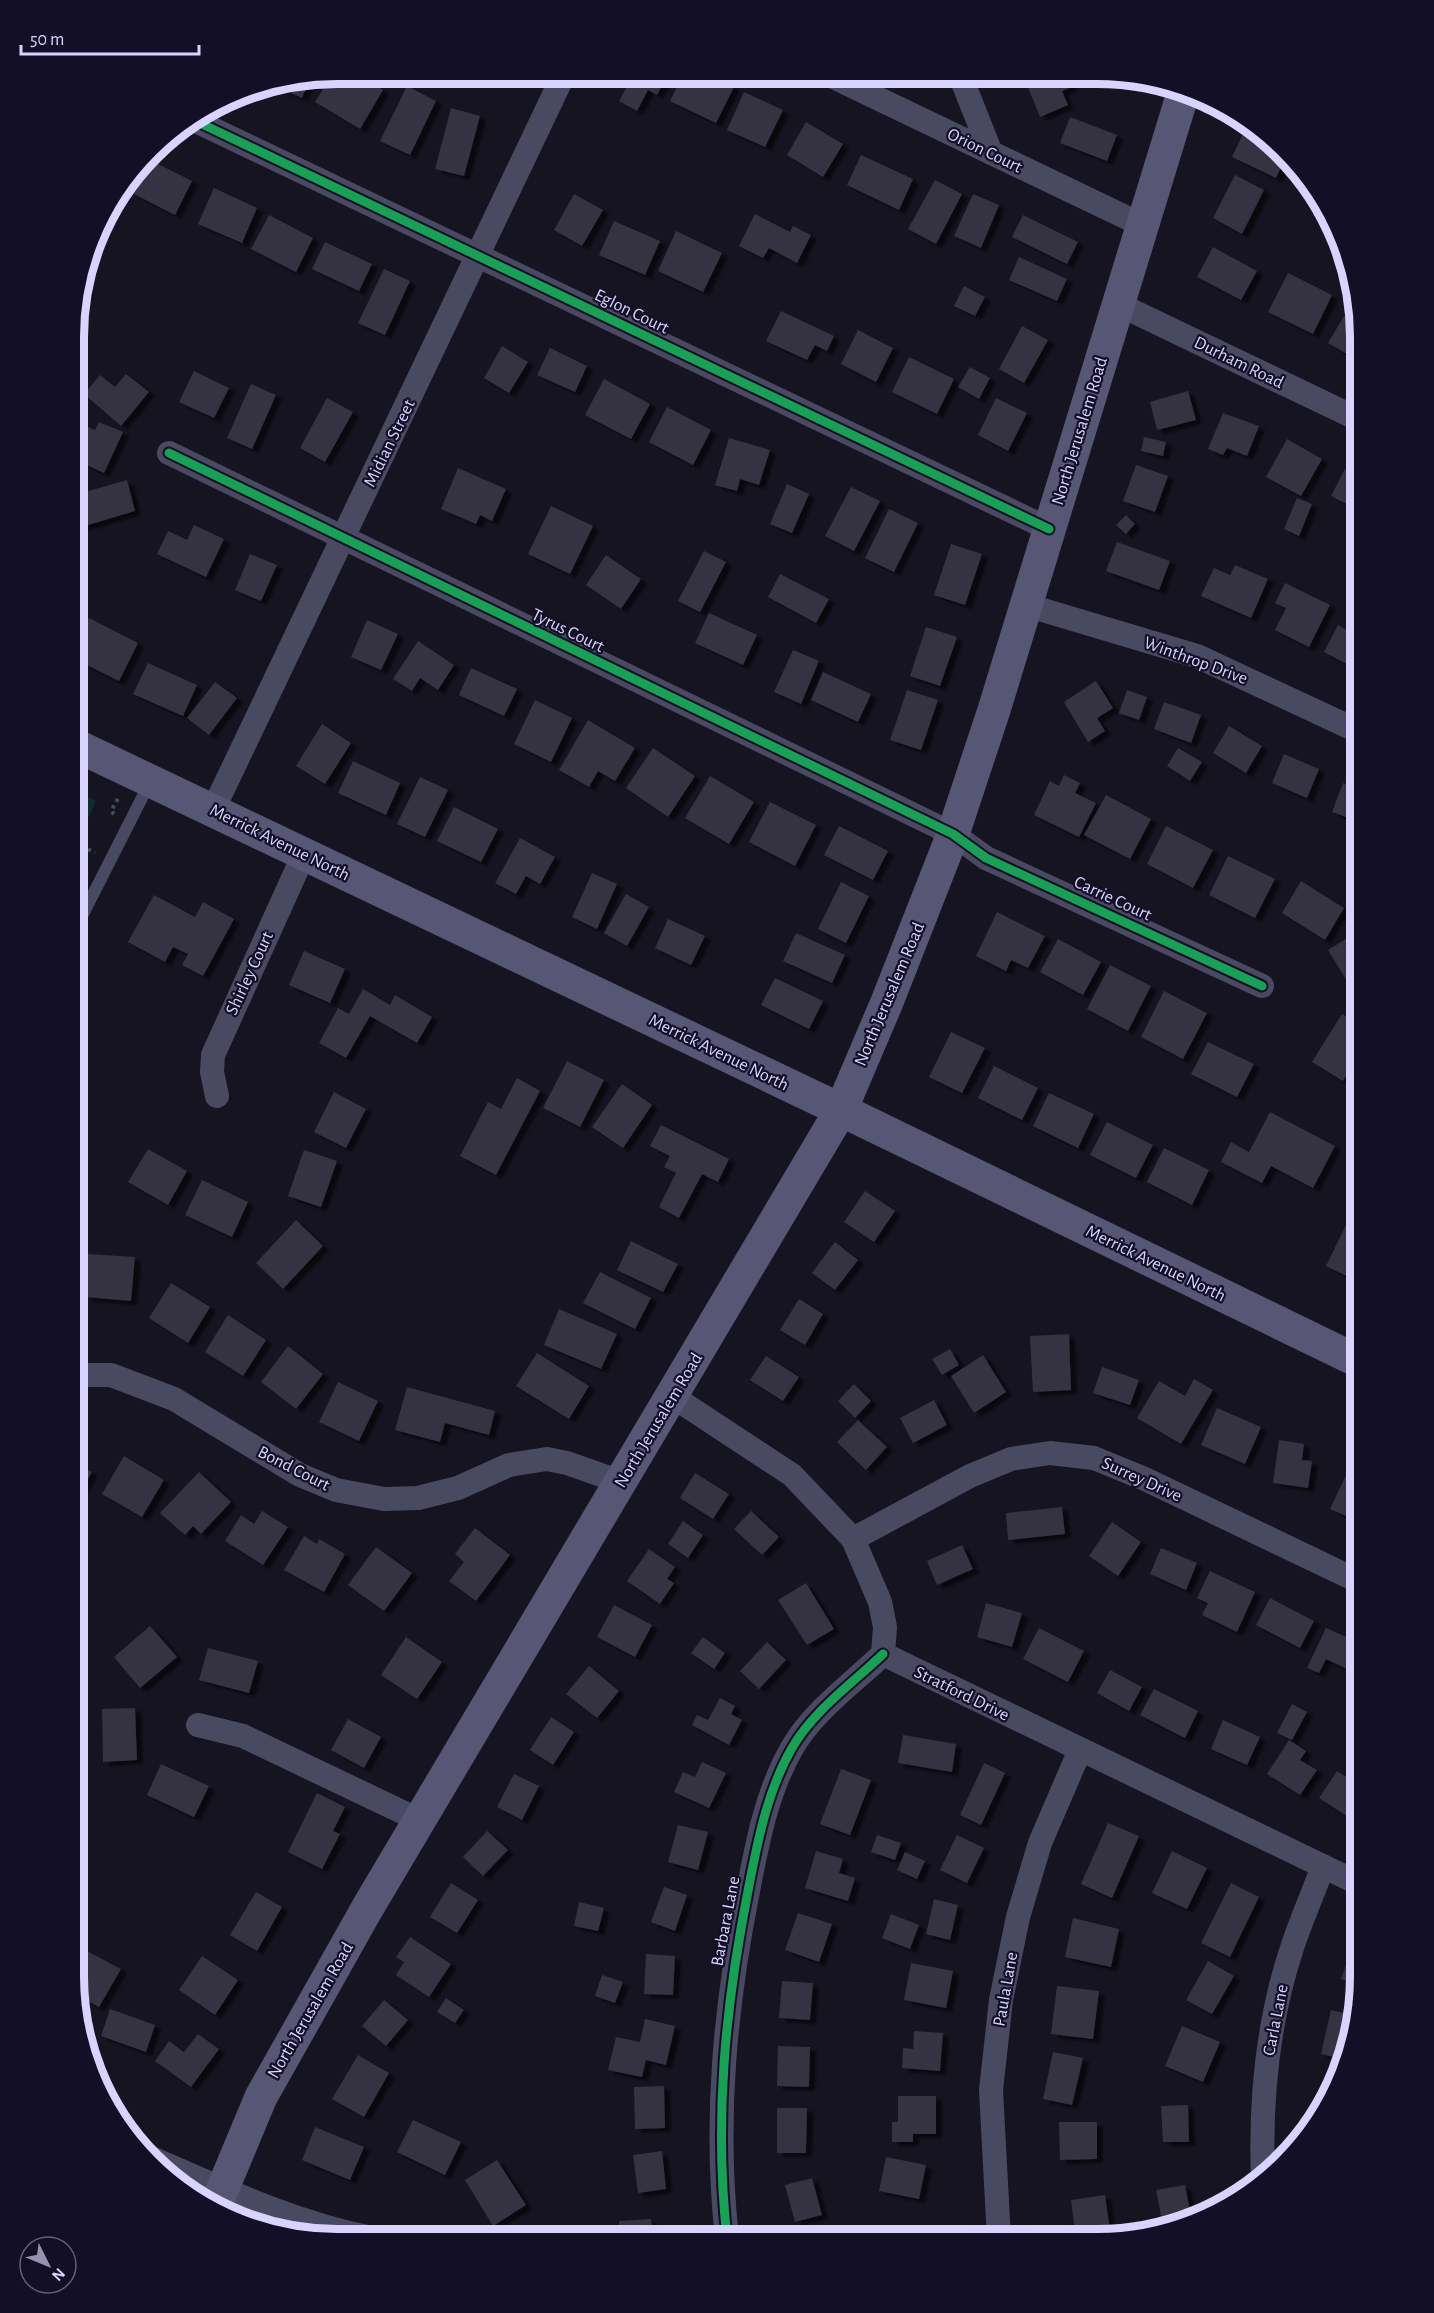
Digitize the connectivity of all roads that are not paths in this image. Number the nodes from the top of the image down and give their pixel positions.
1 (559, 84) edge
2 (848, 84) edge
3 (964, 84) edge
4 (1181, 98) edge
5 (202, 124) edge
6 (991, 153) junction
7 (1142, 225) junction
8 (479, 256) junction
9 (1118, 304) junction
10 (1350, 415) edge
11 (169, 453) dead end
12 (1049, 529) junction
13 (343, 539) junction
14 (1026, 604) junction
15 (1350, 727) edge
16 (84, 749) edge
17 (141, 776) junction
18 (213, 810) junction
19 (953, 834) junction
20 (304, 854) junction
21 (84, 909) edge
22 (1262, 986) dead end
23 (217, 1096) dead end
24 (841, 1110) junction
25 (1350, 1357) edge
26 (84, 1375) edge
27 (672, 1396) junction
28 (621, 1482) junction
29 (853, 1539) junction
30 (1350, 1577) edge
31 (884, 1654) junction
32 (198, 1725) dead end
33 (1080, 1750) junction
34 (421, 1821) junction
35 (1323, 1866) junction
36 (1350, 1879) edge
37 (1262, 2167) edge
38 (183, 2177) edge
39 (219, 2198) edge
40 (323, 2228) edge
41 (726, 2229) edge
42 (998, 2229) edge

1 - 8 street, Midian Street
2 - 6 street, Orion Court
3 - 6 street
4 - 7 main road, North Jerusalem Road
5 - 8 street, Eglon Court
6 - 7 street, Orion Court
7 - 9 main road, North Jerusalem Road
8 - 12 street, Eglon Court
8 - 13 street, Midian Street
9 - 10 street, Durham Road
9 - 12 main road, North Jerusalem Road
11 - 13 street, Tyrus Court
12 - 14 main road, North Jerusalem Road
13 - 18 street, Midian Street
13 - 19 street, Tyrus Court
14 - 15 street, Winthrop Drive
14 - 19 main road, North Jerusalem Road
16 - 17 main road, Merrick Avenue North
17 - 18 main road, Merrick Avenue North
17 - 21 lane
18 - 20 main road, Merrick Avenue North
19 - 22 street, Carrie Court
19 - 24 main road, North Jerusalem Road
20 - 23 street, Shirley Court
20 - 24 main road, Merrick Avenue North
24 - 25 main road, Merrick Avenue North
24 - 27 main road, North Jerusalem Road
26 - 28 street, Bond Court
27 - 28 main road, North Jerusalem Road
27 - 29 street
28 - 34 main road, North Jerusalem Road
29 - 30 street, Surrey Drive
29 - 31 street
31 - 33 street, Stratford Drive
31 - 41 street, Barbara Lane
32 - 34 street
33 - 35 street, Stratford Drive
33 - 42 street, Paula Lane
34 - 39 main road, North Jerusalem Road
35 - 36 street, Stratford Drive
35 - 37 street, Carla Lane
38 - 39 street
39 - 40 street

